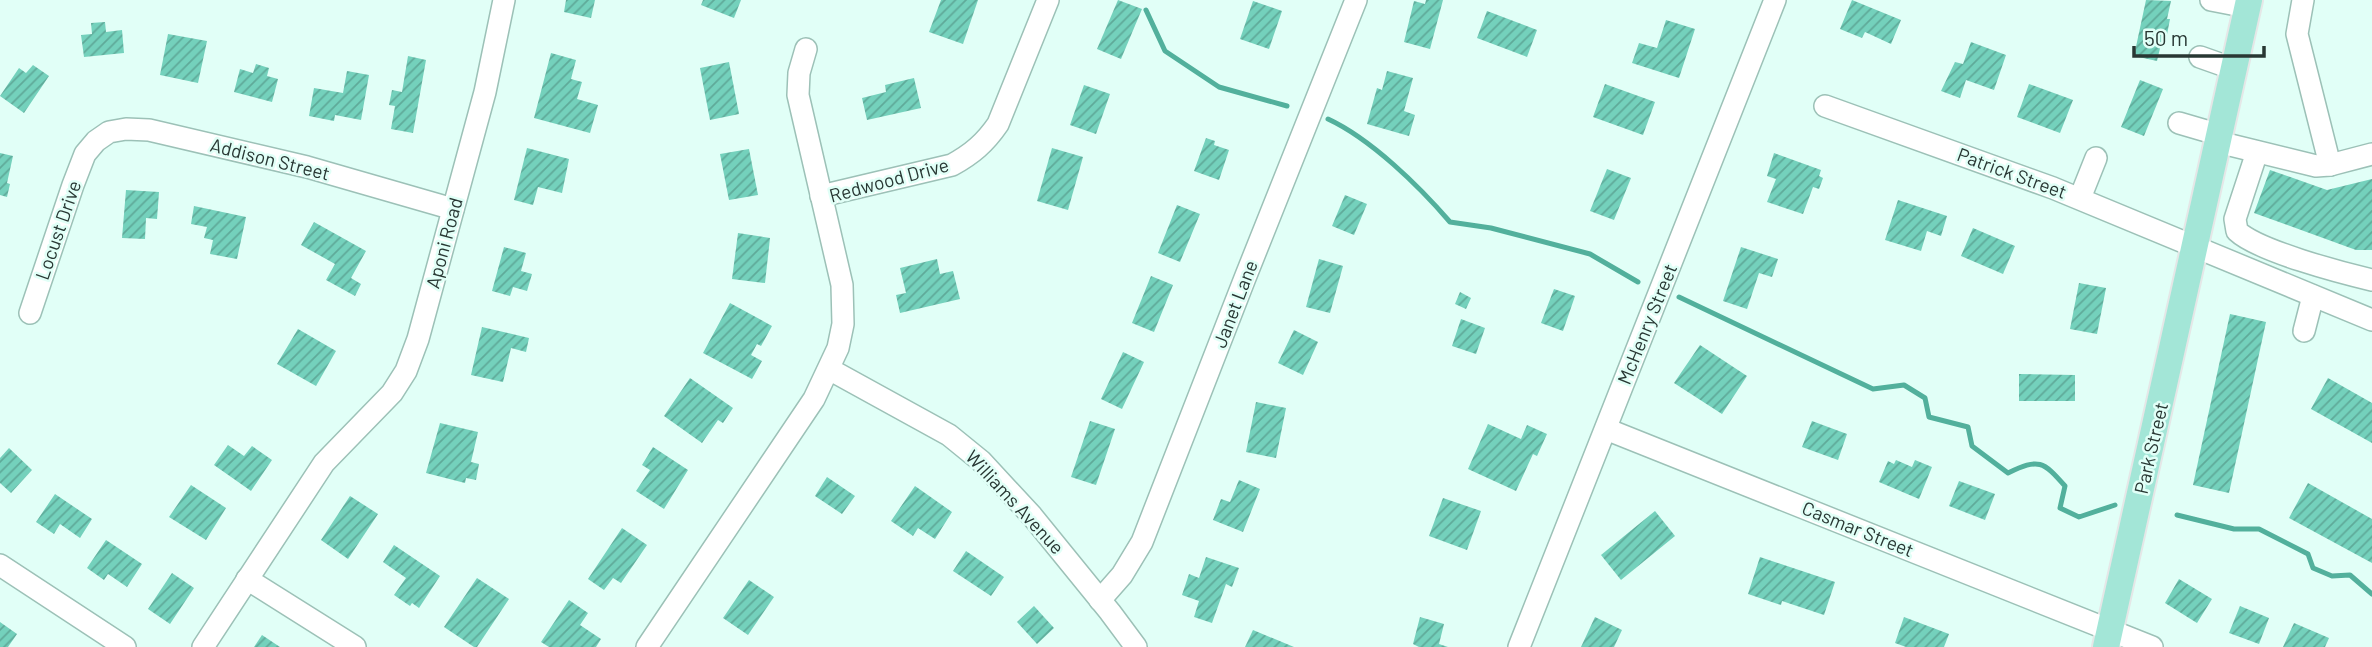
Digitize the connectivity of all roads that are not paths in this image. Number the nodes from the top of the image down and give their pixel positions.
1 (505, 0) edge
2 (1048, 0) edge
3 (1356, 0) edge
4 (1774, 0) edge
5 (2211, 0) edge
6 (2303, 0) edge
7 (2248, 4) edge
8 (806, 49) dead end
9 (2200, 57) dead end
10 (2234, 69) junction
11 (1825, 106) dead end
12 (2179, 123) dead end
13 (2219, 138) junction
14 (90, 148) joint
15 (2258, 152) junction
16 (2372, 154) edge
17 (2096, 158) dead end
18 (2330, 165) junction
19 (821, 196) junction
20 (2080, 198) junction
21 (453, 209) junction
22 (2195, 248) junction
23 (2295, 257) junction
24 (2372, 280) edge
25 (2284, 284) junction
26 (2313, 296) junction
27 (30, 313) dead end
28 (2372, 320) edge
29 (2304, 331) dead end
30 (829, 369) junction
31 (1606, 429) junction
32 (0, 565) edge
33 (247, 579) junction
34 (1100, 600) junction
35 (2108, 639) edge
36 (125, 647) edge
37 (203, 647) edge
38 (355, 647) edge
39 (647, 647) edge
40 (1136, 647) edge
41 (1519, 647) edge
42 (2152, 647) edge

1 - 21 street, Aponi Road
2 - 19 street, Redwood Drive
3 - 34 street, Janet Lane
4 - 31 street, McHenry Street
5 - 7 street
6 - 18 street
7 - 10 main road, Park Street
8 - 19 street
9 - 10 street
10 - 13 main road, Park Street
11 - 20 street, Patrick Street
12 - 13 street
13 - 15 street
13 - 22 main road, Park Street
14 - 21 street, Addison Street
14 - 27 street, Locust Drive
15 - 18 street
15 - 23 street
16 - 18 street
17 - 20 street
19 - 30 street, Redwood Drive
20 - 22 street, Patrick Street
21 - 33 street, Aponi Road
22 - 25 street, Patrick Street
22 - 35 main road, Park Street
23 - 24 street
23 - 25 street
25 - 26 street, Patrick Street
26 - 28 street, Patrick Street
26 - 29 street
30 - 34 street, Williams Avenue
30 - 39 street, Redwood Drive
31 - 35 street, Casmar Street
31 - 41 street, McHenry Street
32 - 36 street
33 - 37 street, Aponi Road
33 - 38 street
34 - 40 street, Williams Avenue
35 - 42 street, Casmar Street

